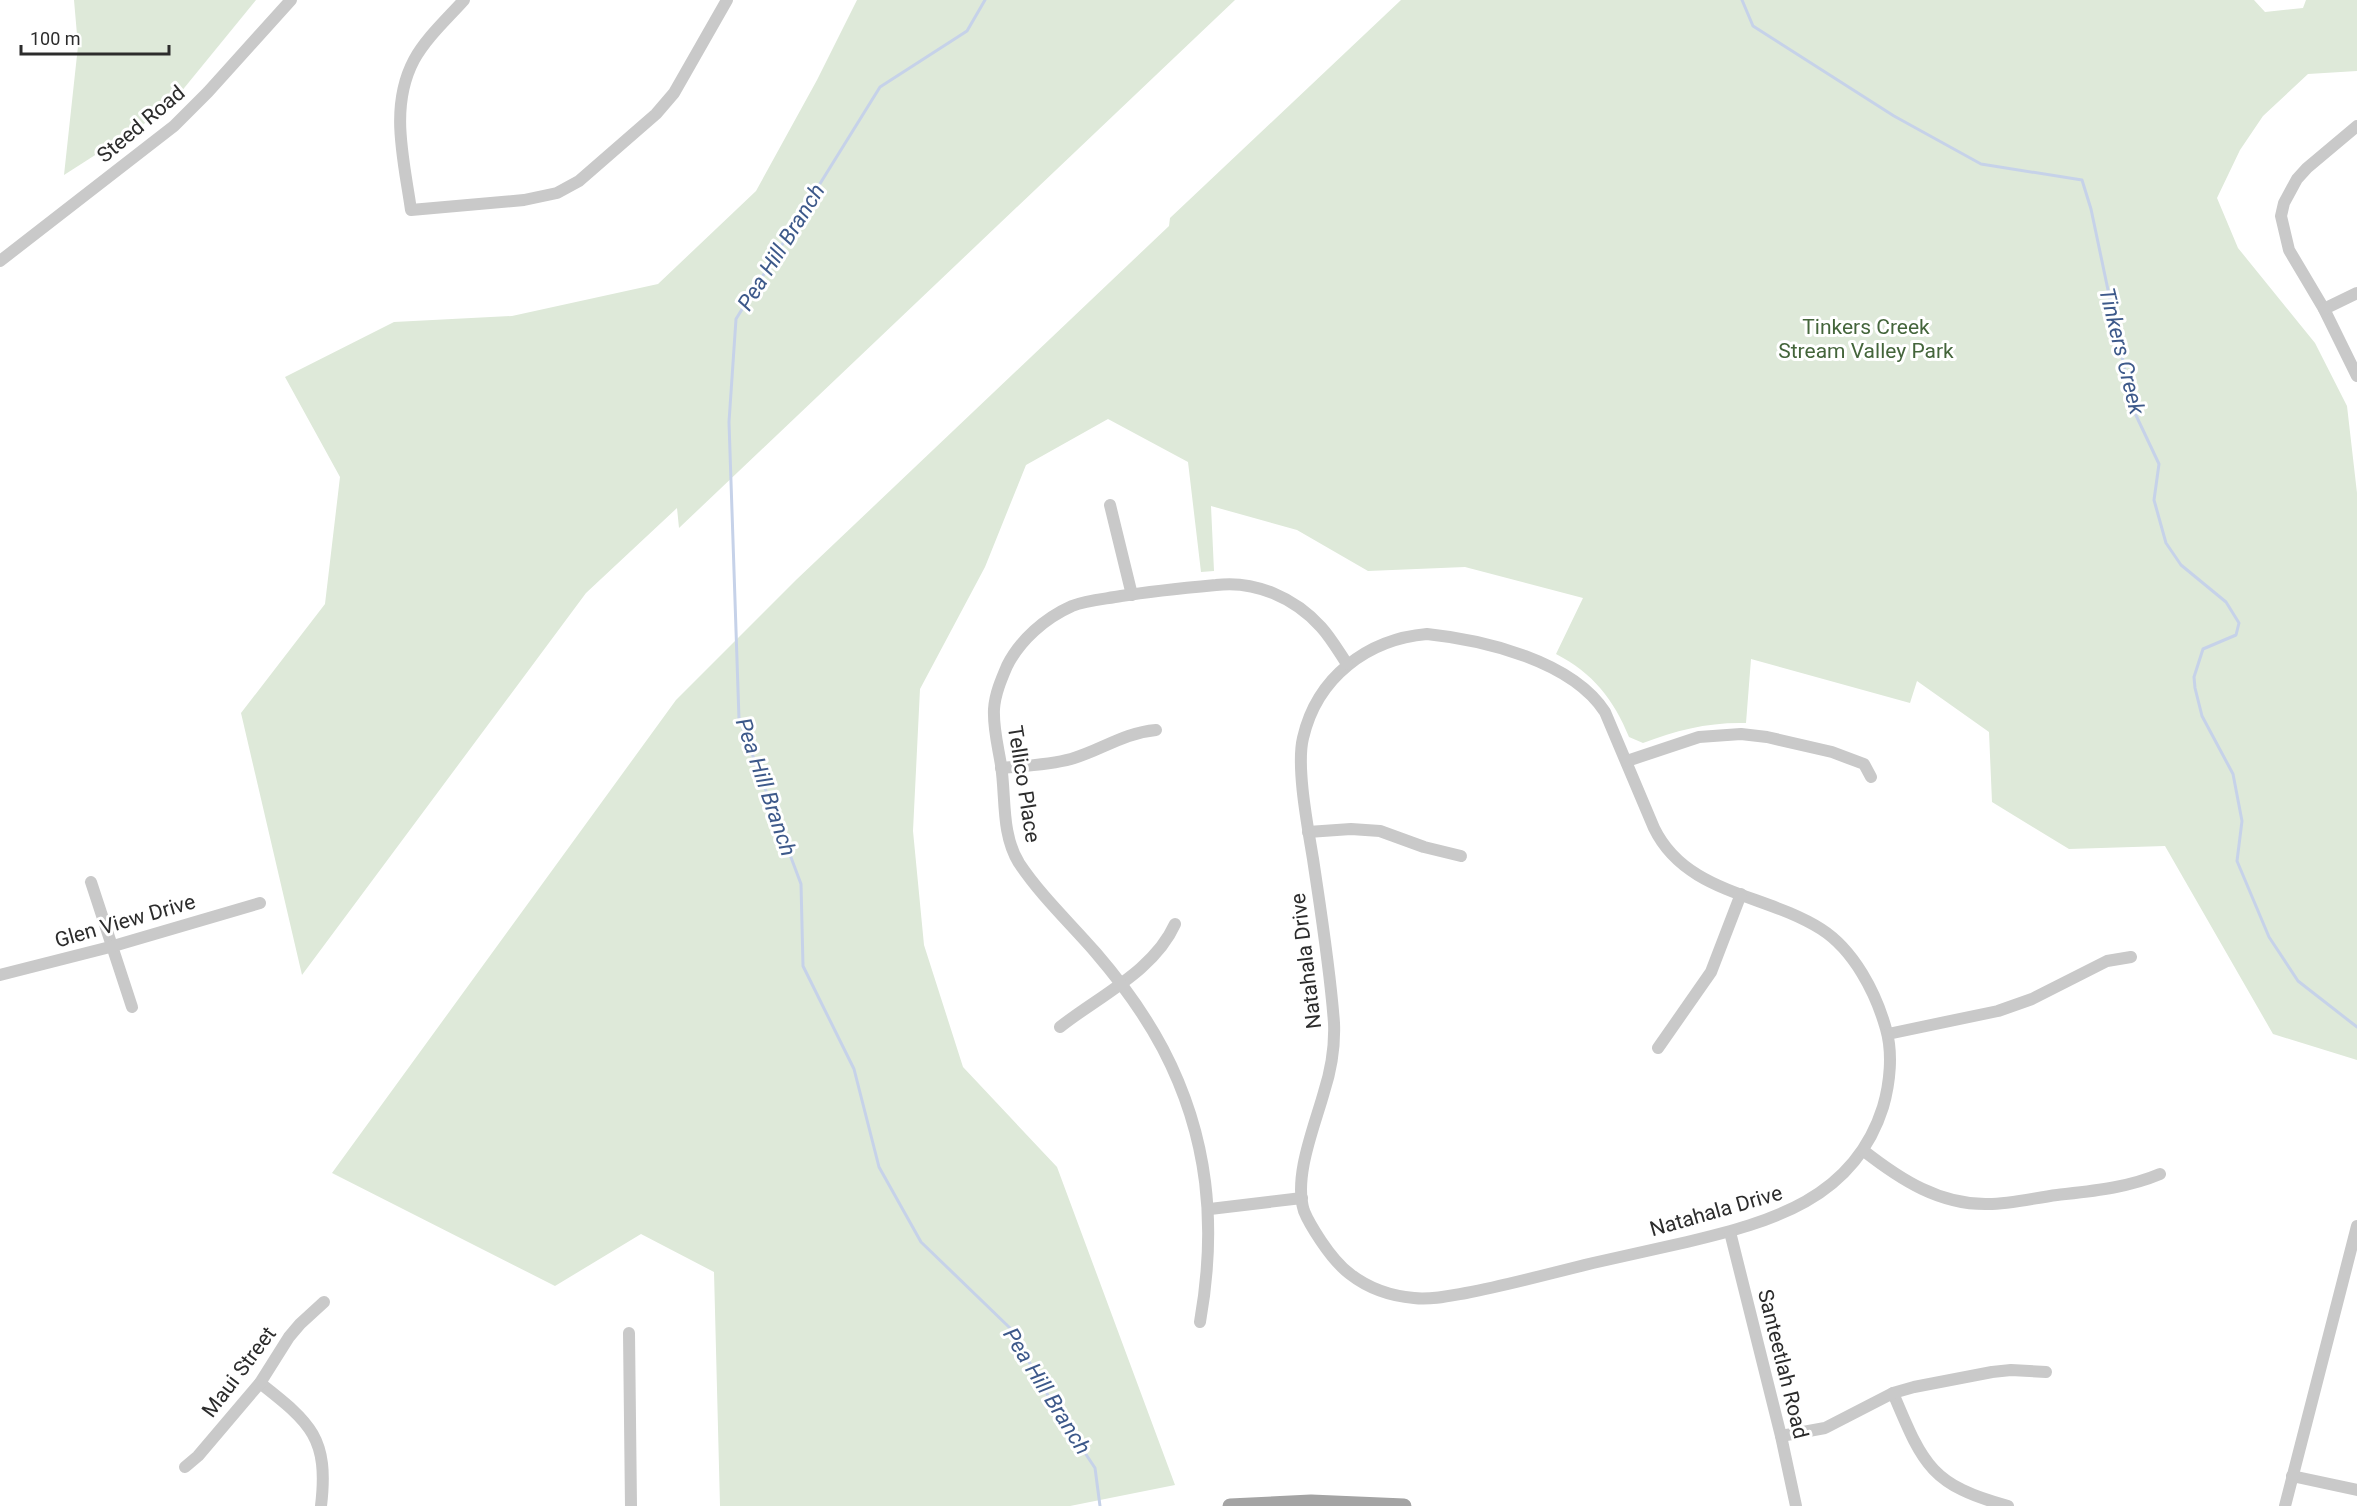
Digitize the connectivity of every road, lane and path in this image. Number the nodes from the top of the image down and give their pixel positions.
1 (291, 0) edge
2 (464, 0) edge
3 (727, 0) edge
4 (2357, 126) edge
5 (0, 261) edge
6 (2357, 293) edge
7 (2324, 309) junction
8 (2357, 376) edge
9 (1110, 505) dead end
10 (1132, 594) junction
11 (1347, 664) junction
12 (1156, 730) dead end
13 (1627, 761) junction
14 (1001, 768) junction
15 (1870, 777) dead end
16 (1308, 832) junction
17 (1461, 856) dead end
18 (91, 882) dead end
19 (1741, 894) junction
20 (260, 903) dead end
21 (1175, 924) dead end
22 (110, 947) junction
23 (2131, 957) dead end
24 (0, 975) edge
25 (1120, 983) junction
26 (132, 1007) dead end
27 (1060, 1027) dead end
28 (1888, 1034) junction
29 (1658, 1048) dead end
30 (1864, 1151) junction
31 (2160, 1174) dead end
32 (1302, 1198) junction
33 (1210, 1209) junction
34 (2357, 1226) edge
35 (1730, 1232) junction
36 (324, 1302) dead end
37 (1200, 1322) dead end
38 (629, 1333) dead end
39 (2046, 1372) dead end
40 (261, 1383) junction
41 (1893, 1393) junction
42 (1781, 1436) junction
43 (185, 1467) dead end
44 (2292, 1476) junction
45 (2357, 1490) edge
46 (1987, 1503) edge
47 (321, 1506) edge
48 (631, 1506) edge
49 (1230, 1506) edge
50 (1404, 1506) edge
51 (1796, 1506) edge
52 (2008, 1506) edge
53 (2285, 1506) edge

1 - 5 street, Steed Road
2 - 3 street
4 - 7 street
6 - 7 street
7 - 8 street
9 - 10 street
10 - 11 street, Tellico Place
10 - 14 street, Tellico Place
11 - 13 street, Natahala Drive
11 - 16 street, Natahala Drive
12 - 14 street
13 - 15 street
13 - 19 street, Natahala Drive
14 - 25 street, Tellico Place
16 - 17 street
16 - 32 street, Natahala Drive
18 - 22 street
19 - 28 street, Natahala Drive
19 - 29 street
20 - 22 street, Glen View Drive
21 - 25 street
22 - 24 street, Glen View Drive
22 - 26 street
23 - 28 street
25 - 27 street
25 - 33 street, Tellico Place
28 - 30 street, Natahala Drive
30 - 31 street
30 - 35 street, Natahala Drive
32 - 33 street
32 - 35 street, Natahala Drive
33 - 37 street, Tellico Place
34 - 44 street
35 - 42 street, Santeetlah Road
36 - 40 street, Maui Street
38 - 48 street
39 - 41 street
40 - 43 street, Maui Street
40 - 47 street
41 - 42 street
41 - 46 street
42 - 51 street, Santeetlah Road
44 - 45 street
44 - 53 street
46 - 52 street
49 - 50 main road

